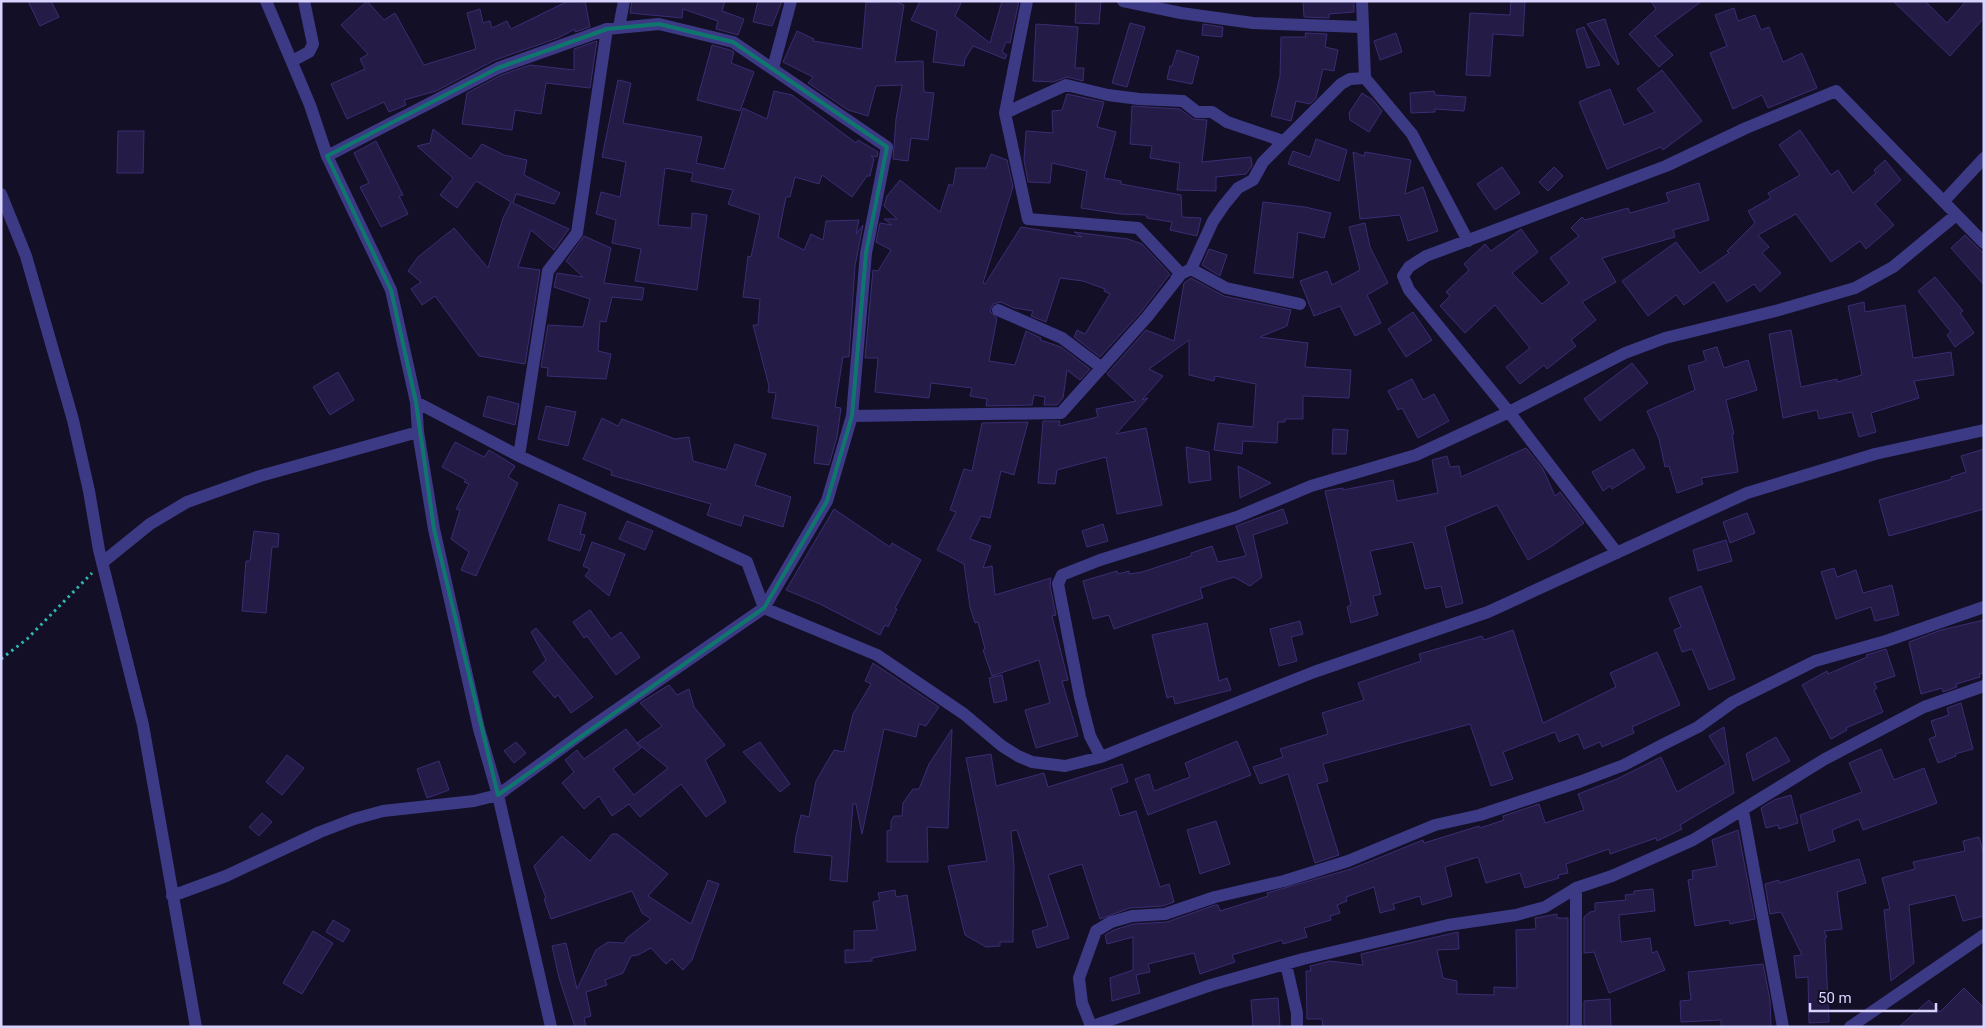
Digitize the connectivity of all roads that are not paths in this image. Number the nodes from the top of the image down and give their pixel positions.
1 (266, 1) edge
2 (304, 1) edge
3 (624, 1) edge
4 (792, 1) edge
5 (1028, 1) edge
6 (1123, 1) edge
7 (1362, 1) edge
8 (1361, 27) junction
9 (613, 28) junction
10 (292, 61) junction
11 (773, 68) junction
12 (1365, 78) junction
13 (1005, 113) junction
14 (1283, 141) junction
15 (327, 156) junction
16 (1984, 158) edge
17 (1, 194) edge
18 (1944, 201) junction
19 (1956, 215) junction
20 (1468, 241) junction
21 (1984, 243) edge
22 (1186, 271) junction
23 (1300, 304) dead end
24 (998, 310) dead end
25 (1102, 368) junction
26 (416, 402) junction
27 (1509, 412) junction
28 (852, 416) junction
29 (1984, 430) edge
30 (418, 432) junction
31 (519, 456) junction
32 (1617, 553) junction
33 (103, 562) junction
34 (1984, 607) edge
35 (764, 608) junction
36 (1984, 686) edge
37 (1101, 757) junction
38 (498, 795) junction
39 (1743, 811) junction
40 (1576, 888) junction
41 (172, 896) junction
42 (1984, 935) edge
43 (1286, 964) junction
44 (1867, 1023) edge
45 (1091, 1026) edge
46 (196, 1027) edge
47 (551, 1027) edge
48 (1297, 1027) edge
49 (1576, 1027) edge
50 (1783, 1027) edge
51 (1850, 1027) edge

1 - 10 street
2 - 10 street
3 - 9 street
4 - 11 street
5 - 13 street
6 - 8 street
7 - 8 street
8 - 12 street
9 - 11 street
9 - 15 street
9 - 31 street
10 - 15 street
11 - 28 street
12 - 14 street
12 - 20 street
13 - 14 street
13 - 22 street
14 - 22 street
15 - 26 street
16 - 18 street
17 - 33 street
18 - 19 street
18 - 20 street
19 - 21 street
19 - 27 street
20 - 27 street
22 - 23 street
22 - 25 street
24 - 25 street
25 - 28 street
26 - 30 street
26 - 31 street
27 - 32 street
27 - 37 street
28 - 35 street
29 - 32 street
30 - 33 street
30 - 38 street
31 - 35 street
32 - 37 street
33 - 41 street
34 - 45 street
35 - 37 street
35 - 38 street
36 - 39 street
38 - 41 street
38 - 47 street
39 - 40 street
39 - 50 street
40 - 43 street
40 - 49 street
41 - 46 street
42 - 44 street
43 - 45 street
43 - 48 street
44 - 51 street

